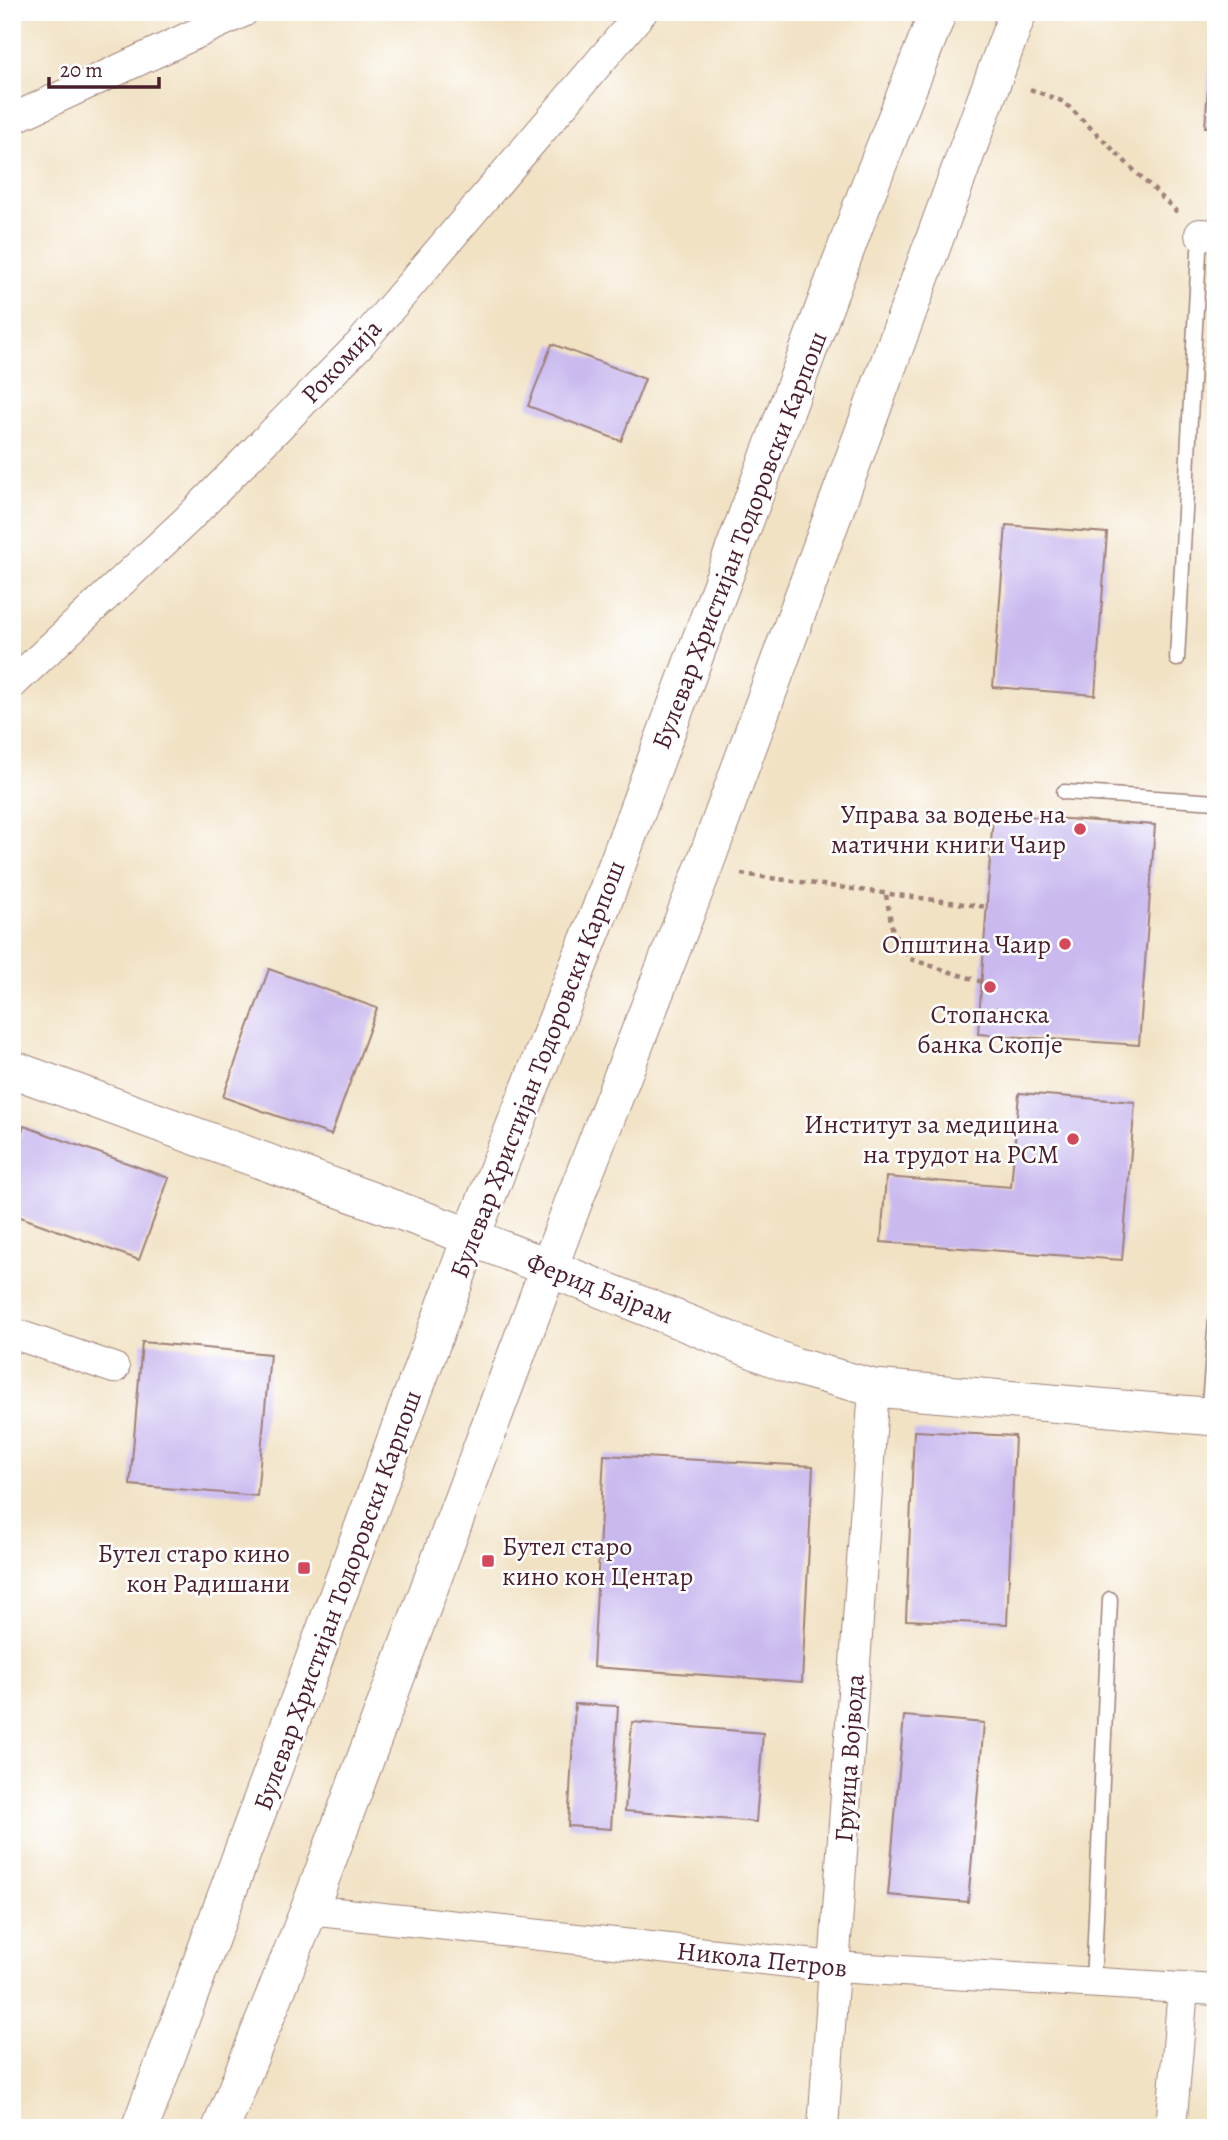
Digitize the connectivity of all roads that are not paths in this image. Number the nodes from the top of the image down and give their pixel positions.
1 (243, 12) edge
2 (642, 12) edge
3 (938, 12) edge
4 (1018, 12) edge
5 (12, 119) edge
6 (1208, 235) edge
7 (1177, 659) dead end
8 (12, 684) edge
9 (1064, 792) dead end
10 (1216, 802) edge
11 (12, 1069) edge
12 (471, 1237) junction
13 (549, 1268) junction
14 (1216, 1320) edge
15 (12, 1333) edge
16 (114, 1368) dead end
17 (874, 1388) junction
18 (1212, 1417) edge
19 (1110, 1599) dead end
20 (309, 1910) junction
21 (835, 1967) junction
22 (1093, 1983) junction
23 (1184, 1989) junction
24 (1216, 1990) edge
25 (140, 2128) edge
26 (221, 2128) edge
27 (823, 2128) edge
28 (1171, 2128) edge

1 - 5 street
2 - 8 street, Рокомија
3 - 12 street, Булевар Христијан Тодоровски Карпош
4 - 13 street
6 - 7 lane
9 - 10 lane
11 - 12 street, Ферид Бајрам
12 - 13 street, Ферид Бајрам
12 - 25 street, Булевар Христијан Тодоровски Карпош
13 - 17 street, Ферид Бајрам
13 - 20 street
14 - 18 lane
15 - 16 street
17 - 18 street, Ферид Бајрам
17 - 21 street, Груица Војвода
19 - 22 lane
20 - 21 street, Никола Петров
20 - 26 street
21 - 22 street, Никола Петров
21 - 27 street, Груица Војвода
22 - 23 street, Никола Петров
23 - 24 street, Никола Петров
23 - 28 street

